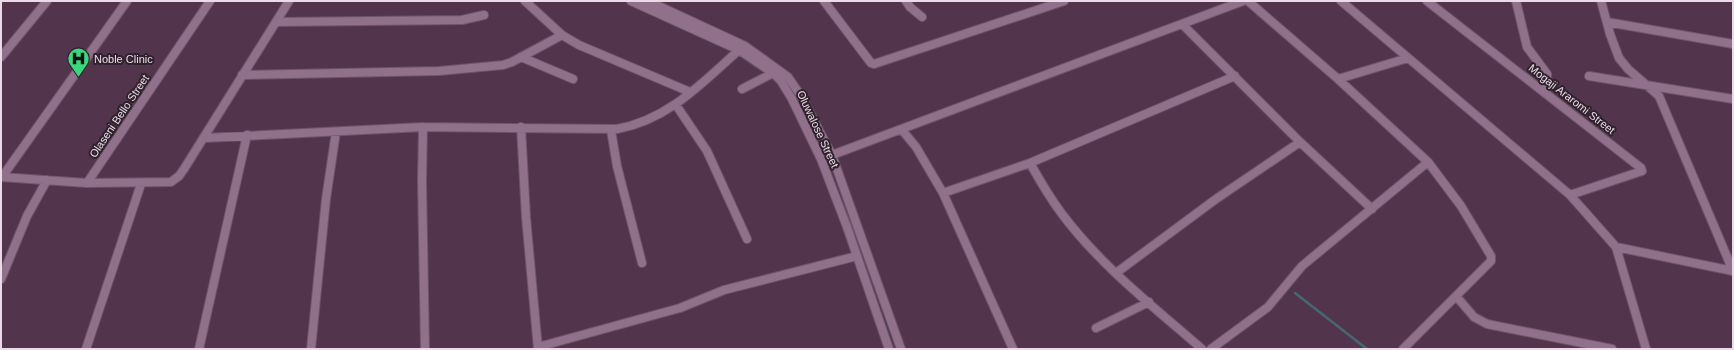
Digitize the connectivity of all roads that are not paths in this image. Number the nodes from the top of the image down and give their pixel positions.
1 (47, 1) edge
2 (127, 1) edge
3 (210, 1) edge
4 (289, 1) edge
5 (525, 1) edge
6 (632, 1) edge
7 (648, 1) edge
8 (824, 1) edge
9 (906, 1) edge
10 (1064, 1) edge
11 (1244, 1) edge
12 (1248, 1) edge
13 (1341, 1) edge
14 (1427, 1) edge
15 (1516, 1) edge
16 (1601, 1) edge
17 (484, 15) dead end
18 (922, 17) dead end
19 (276, 22) junction
20 (1607, 22) junction
21 (1182, 24) junction
22 (562, 35) junction
23 (1733, 44) edge
24 (739, 50) junction
25 (1, 56) edge
26 (521, 57) junction
27 (1408, 58) junction
28 (1624, 66) junction
29 (773, 73) junction
30 (242, 75) junction
31 (1235, 76) junction
32 (1589, 76) dead end
33 (573, 79) dead end
34 (1338, 79) junction
35 (1624, 81) junction
36 (1651, 87) junction
37 (742, 89) dead end
38 (1542, 90) junction
39 (690, 92) junction
40 (1733, 99) edge
41 (676, 105) junction
42 (423, 127) junction
43 (521, 127) junction
44 (611, 130) junction
45 (902, 130) junction
46 (336, 132) junction
47 (247, 135) junction
48 (204, 138) junction
49 (1300, 142) junction
50 (832, 155) junction
51 (1428, 162) junction
52 (1030, 163) junction
53 (2, 177) edge
54 (47, 180) junction
55 (87, 183) junction
56 (141, 184) junction
57 (943, 192) junction
58 (1570, 195) junction
59 (1372, 209) junction
60 (747, 238) dead end
61 (1616, 247) junction
62 (857, 256) junction
63 (642, 263) dead end
64 (1733, 271) edge
65 (1116, 273) junction
66 (876, 278) junction
67 (1, 279) edge
68 (866, 280) junction
69 (1456, 296) junction
70 (1149, 302) junction
71 (1096, 328) dead end
72 (538, 348) edge
73 (886, 348) edge
74 (86, 349) edge
75 (198, 349) edge
76 (311, 349) edge
77 (425, 349) edge
78 (901, 349) edge
79 (1013, 349) edge
80 (1202, 349) edge
81 (1212, 349) edge
82 (1402, 349) edge
83 (1612, 349) edge
84 (1646, 349) edge

1 - 25 street
2 - 53 street
3 - 55 street, Olaseni Bello Street
4 - 19 street
5 - 22 street
6 - 24 street, Oluwalose Street
7 - 50 street, Oluwalose Street
8 - 10 street
9 - 18 street
11 - 21 street
12 - 34 street
13 - 27 street
14 - 38 street, Mogaji Araromi Street
15 - 38 street
16 - 20 street
17 - 19 street
19 - 30 street
20 - 23 street
20 - 28 street
21 - 31 street
21 - 45 street
22 - 26 street
22 - 39 street
24 - 29 street, Oluwalose Street
24 - 39 street
26 - 30 street
26 - 33 street
27 - 34 street
27 - 58 street
28 - 35 street
28 - 36 street
29 - 37 street
29 - 62 street, Oluwalose Street
30 - 48 street
31 - 49 street
31 - 52 street
32 - 35 street
34 - 51 street
35 - 36 street
36 - 40 street
36 - 64 street
38 - 58 street, Mogaji Araromi Street
39 - 41 street
41 - 44 street
41 - 60 street
42 - 43 street
42 - 46 street
42 - 77 street
43 - 44 street
43 - 72 street
44 - 63 street
45 - 50 street
45 - 57 street
46 - 47 street
46 - 76 street
47 - 48 street
47 - 75 street
48 - 56 street
49 - 59 street
49 - 65 street
50 - 66 street, Oluwalose Street
51 - 59 street
51 - 69 street
52 - 57 street
52 - 65 street
53 - 54 street
54 - 55 street
54 - 67 street
55 - 56 street
56 - 74 street
57 - 79 street
58 - 61 street
59 - 81 street
61 - 64 street
61 - 84 street
62 - 68 street, Oluwalose Street
62 - 72 street
65 - 70 street
66 - 68 street
66 - 78 street, Oluwalose Street
68 - 73 street, Oluwalose Street
69 - 82 street
69 - 83 street
70 - 71 street
70 - 80 street

